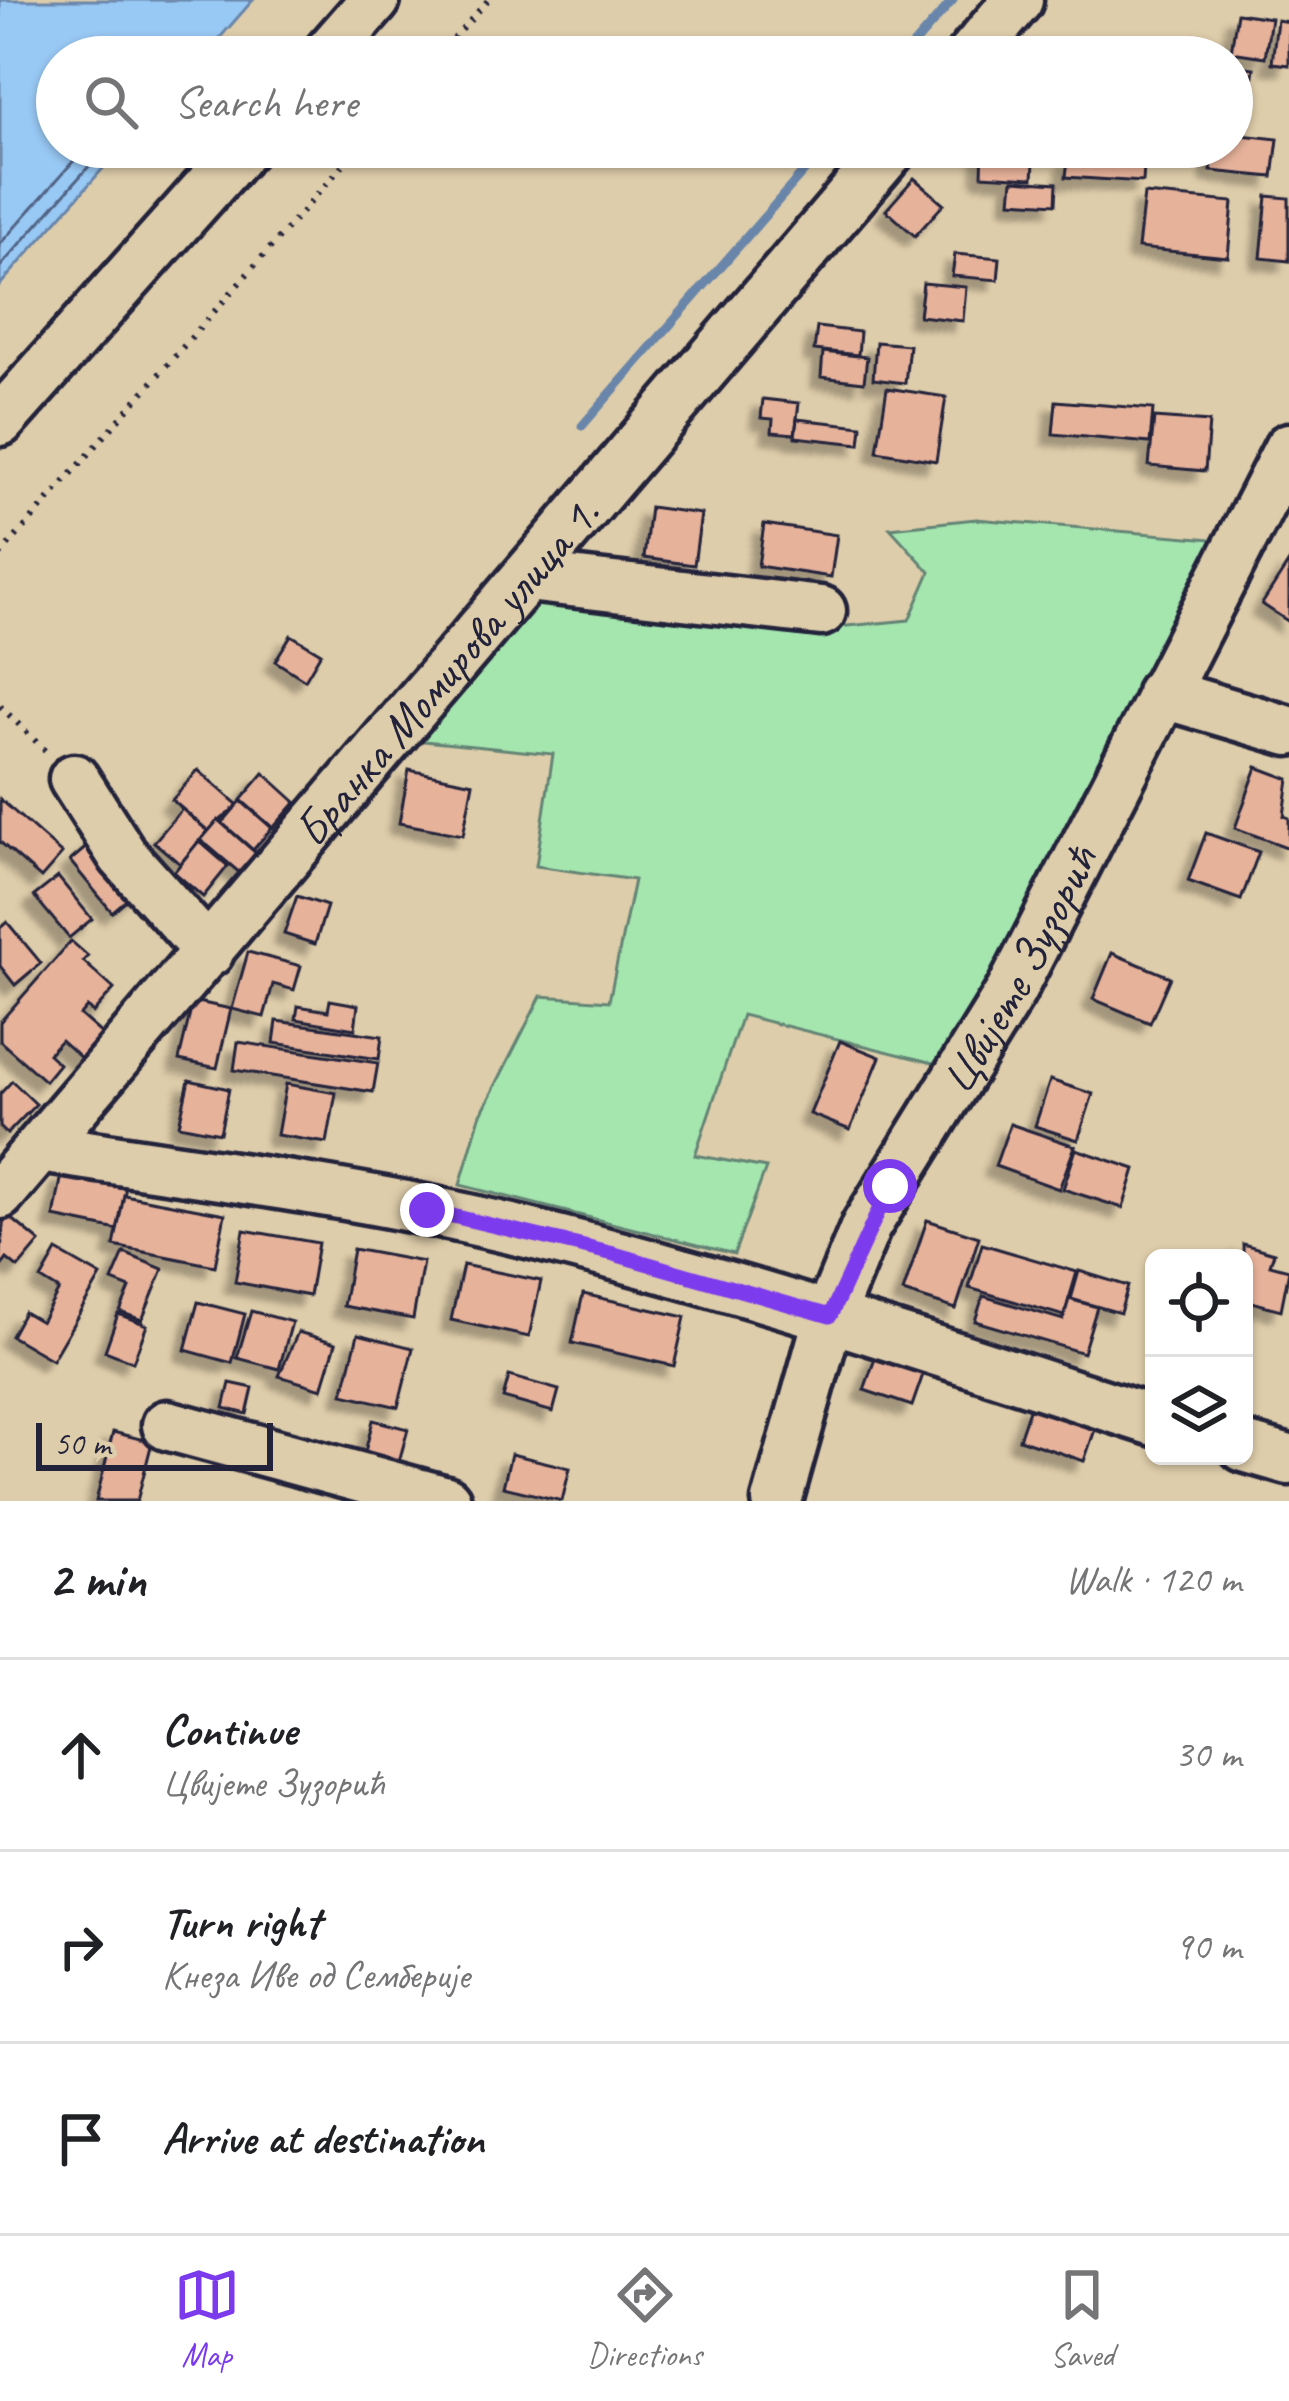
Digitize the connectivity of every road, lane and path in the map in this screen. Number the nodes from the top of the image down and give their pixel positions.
1 (375, 0) edge
2 (488, 0) edge
3 (1018, 0) edge
4 (343, 36) edge
5 (456, 36) edge
6 (988, 36) edge
7 (225, 168) edge
8 (341, 168) edge
9 (875, 168) edge
10 (0, 421) edge
11 (1289, 448) edge
12 (0, 555) edge
13 (526, 578) junction
14 (821, 611) dead end
15 (1161, 693) junction
16 (0, 706) edge
17 (1289, 731) edge
18 (74, 779) joint
19 (208, 952) junction
20 (41, 1148) junction
21 (0, 1194) edge
22 (830, 1316) junction
23 (1145, 1417) edge
24 (167, 1425) dead end
25 (1253, 1450) edge
26 (1289, 1460) edge
27 (446, 1501) edge
28 (777, 1501) edge

1 - 4 street
2 - 5 path
3 - 6 street
7 - 10 street
8 - 12 path
9 - 13 street, Бранка Момирова улица 1.
11 - 15 street, Цвијете Зузорић
13 - 14 street
13 - 19 street, Бранка Момирова улица 1.
15 - 17 street
15 - 22 street, Цвијете Зузорић
16 - 18 path
18 - 19 street
19 - 20 street, Бранка Момирова улица 1.
20 - 21 street, Бранка Момирова улица 1.
20 - 22 street
22 - 23 street
22 - 28 street, Цвијете Зузорић
24 - 27 street
25 - 26 street

